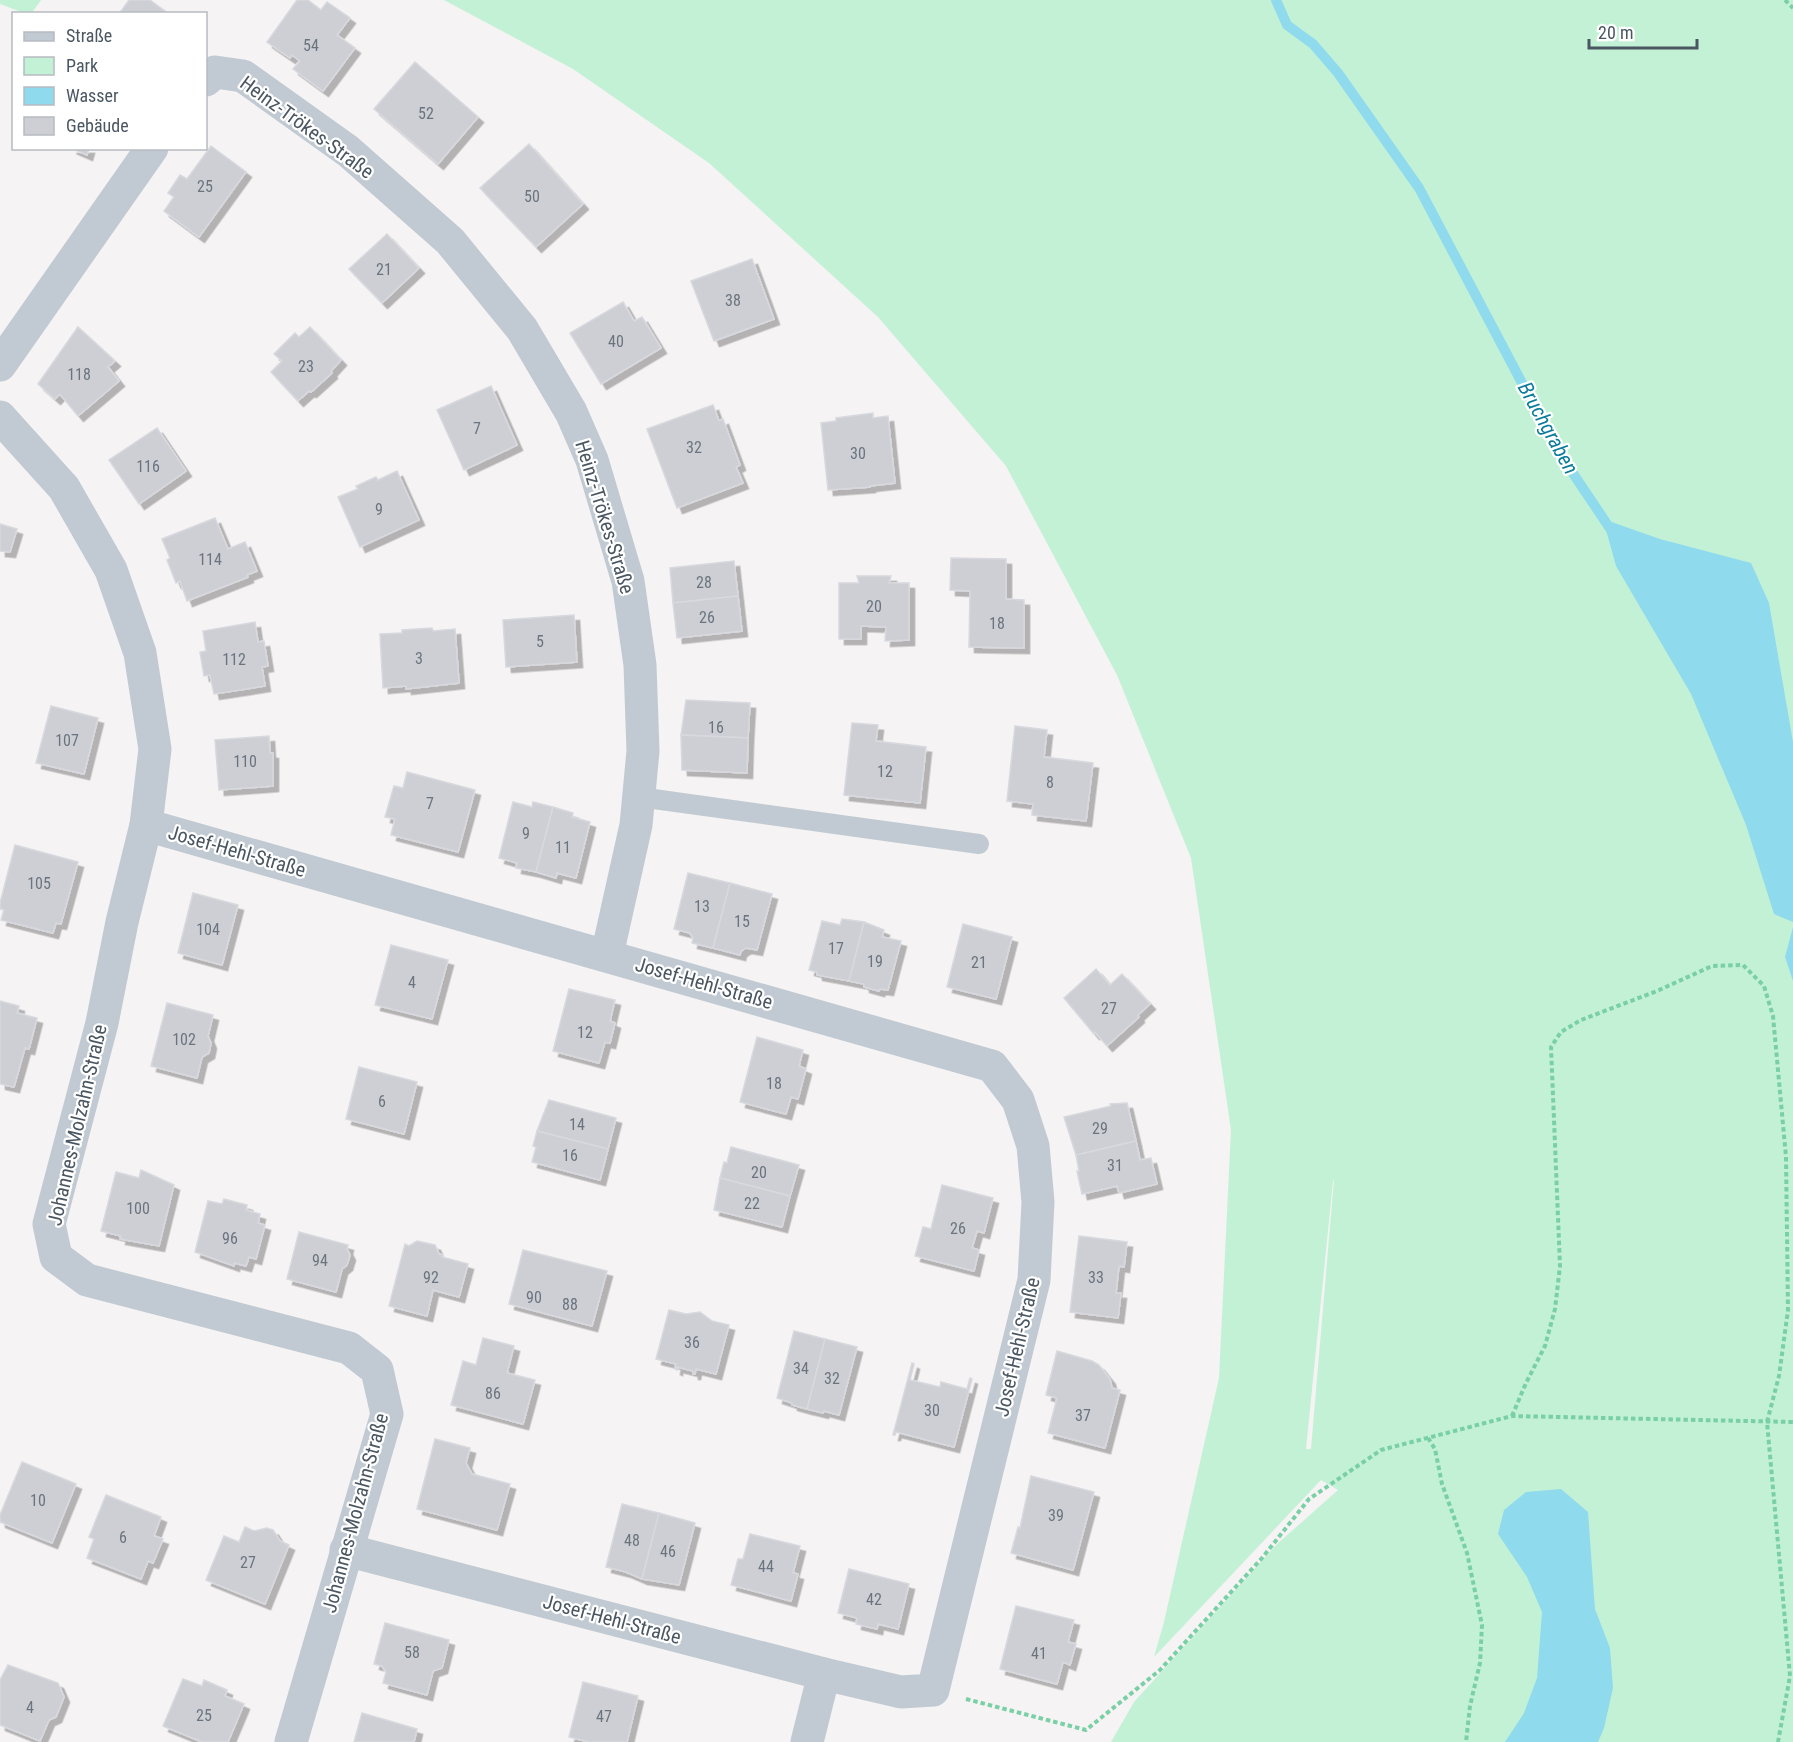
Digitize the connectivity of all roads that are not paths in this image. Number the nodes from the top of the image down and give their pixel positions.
1 (207, 79) edge
2 (151, 150) edge
3 (0, 365) edge
4 (0, 417) edge
5 (639, 797) junction
6 (146, 825) junction
7 (979, 844) dead end
8 (607, 955) junction
9 (346, 1550) junction
10 (824, 1674) junction
11 (291, 1742) edge
12 (807, 1742) edge

1 - 5 street, Heinz-Trökes-Straße
2 - 3 street
4 - 6 street, Johannes-Molzahn-Straße
5 - 7 lane
5 - 8 street, Heinz-Trökes-Straße
6 - 8 street, Josef-Hehl-Straße
6 - 9 street, Johannes-Molzahn-Straße
8 - 10 street, Josef-Hehl-Straße
9 - 10 street, Josef-Hehl-Straße
9 - 11 street, Johannes-Molzahn-Straße
10 - 12 street

